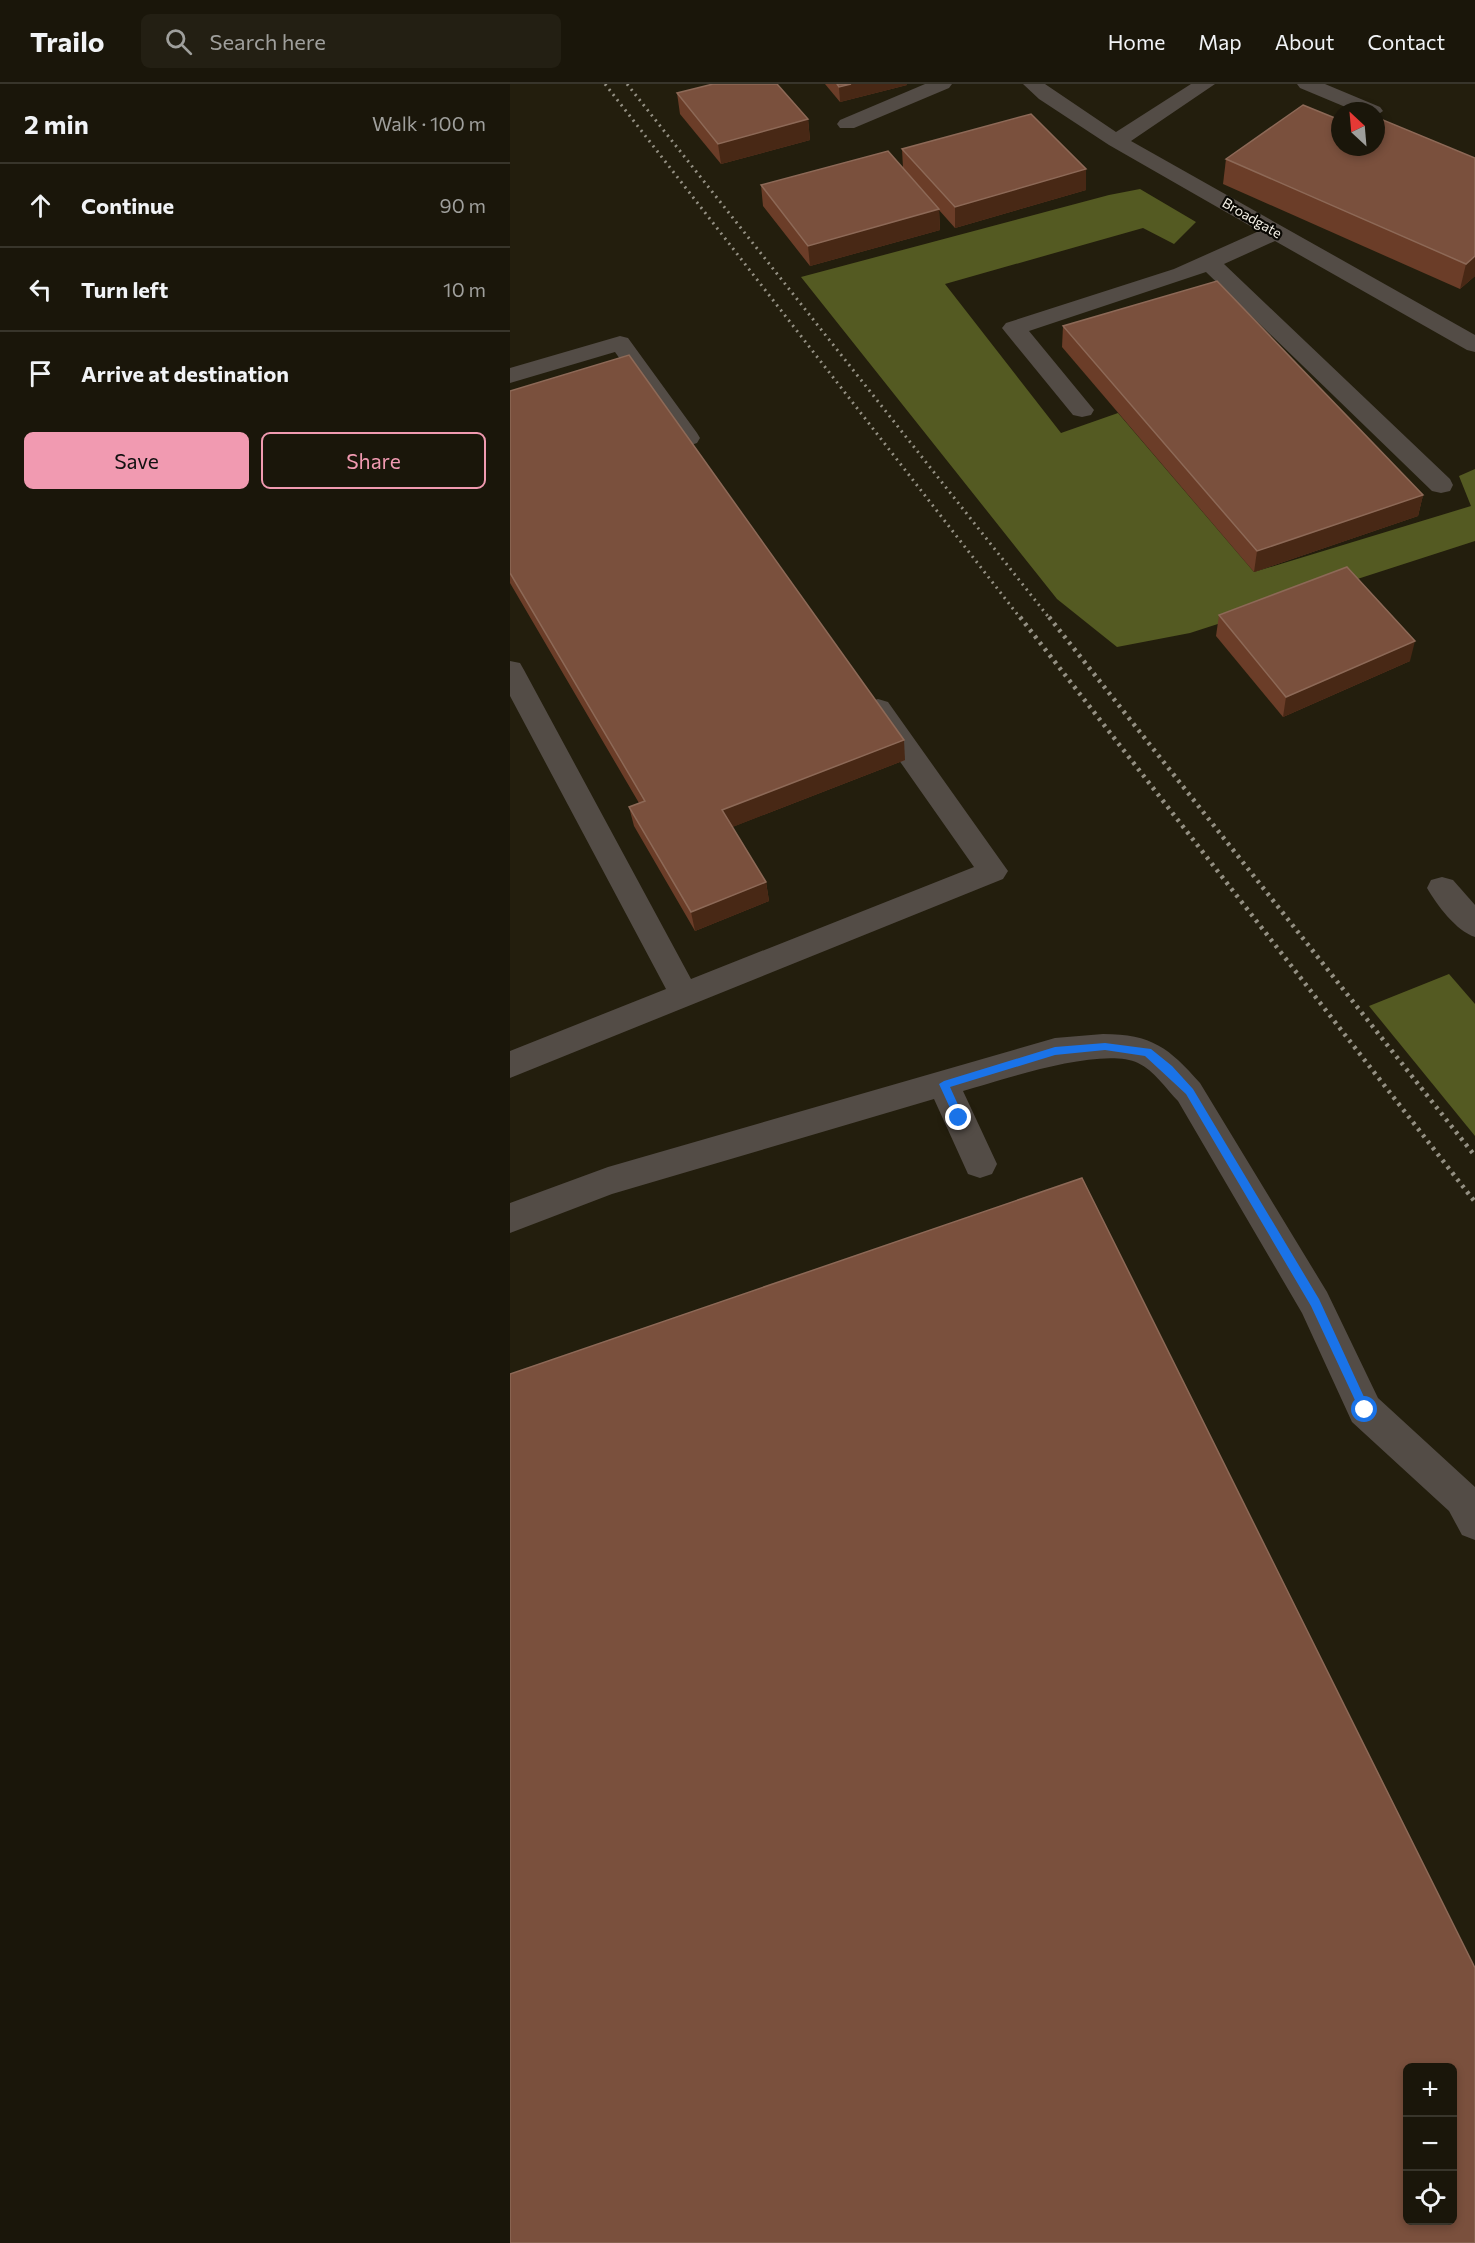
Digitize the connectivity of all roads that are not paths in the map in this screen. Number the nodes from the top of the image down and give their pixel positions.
1 (942, 84) edge
2 (1033, 84) edge
3 (1205, 84) edge
4 (1306, 84) edge
5 (1350, 102) edge
6 (847, 124) dead end
7 (1116, 141) junction
8 (1276, 232) junction
9 (1209, 262) junction
10 (1475, 345) edge
11 (510, 376) edge
12 (1082, 410) dead end
13 (703, 460) edge
14 (1441, 485) dead end
15 (510, 670) edge
16 (862, 685) edge
17 (1442, 888) dead end
18 (1475, 925) edge
19 (685, 996) junction
20 (510, 1065) edge
21 (944, 1084) junction
22 (980, 1164) dead end
23 (510, 1218) edge
24 (1475, 1522) edge

1 - 6 street
2 - 7 street, Broadgate
3 - 7 street
4 - 5 street
7 - 8 street, Broadgate
8 - 9 street
8 - 10 street, Broadgate
9 - 12 street
9 - 14 street
11 - 13 street
15 - 19 street
16 - 19 street
17 - 18 street
19 - 20 street
21 - 22 street
21 - 23 street
21 - 24 street

